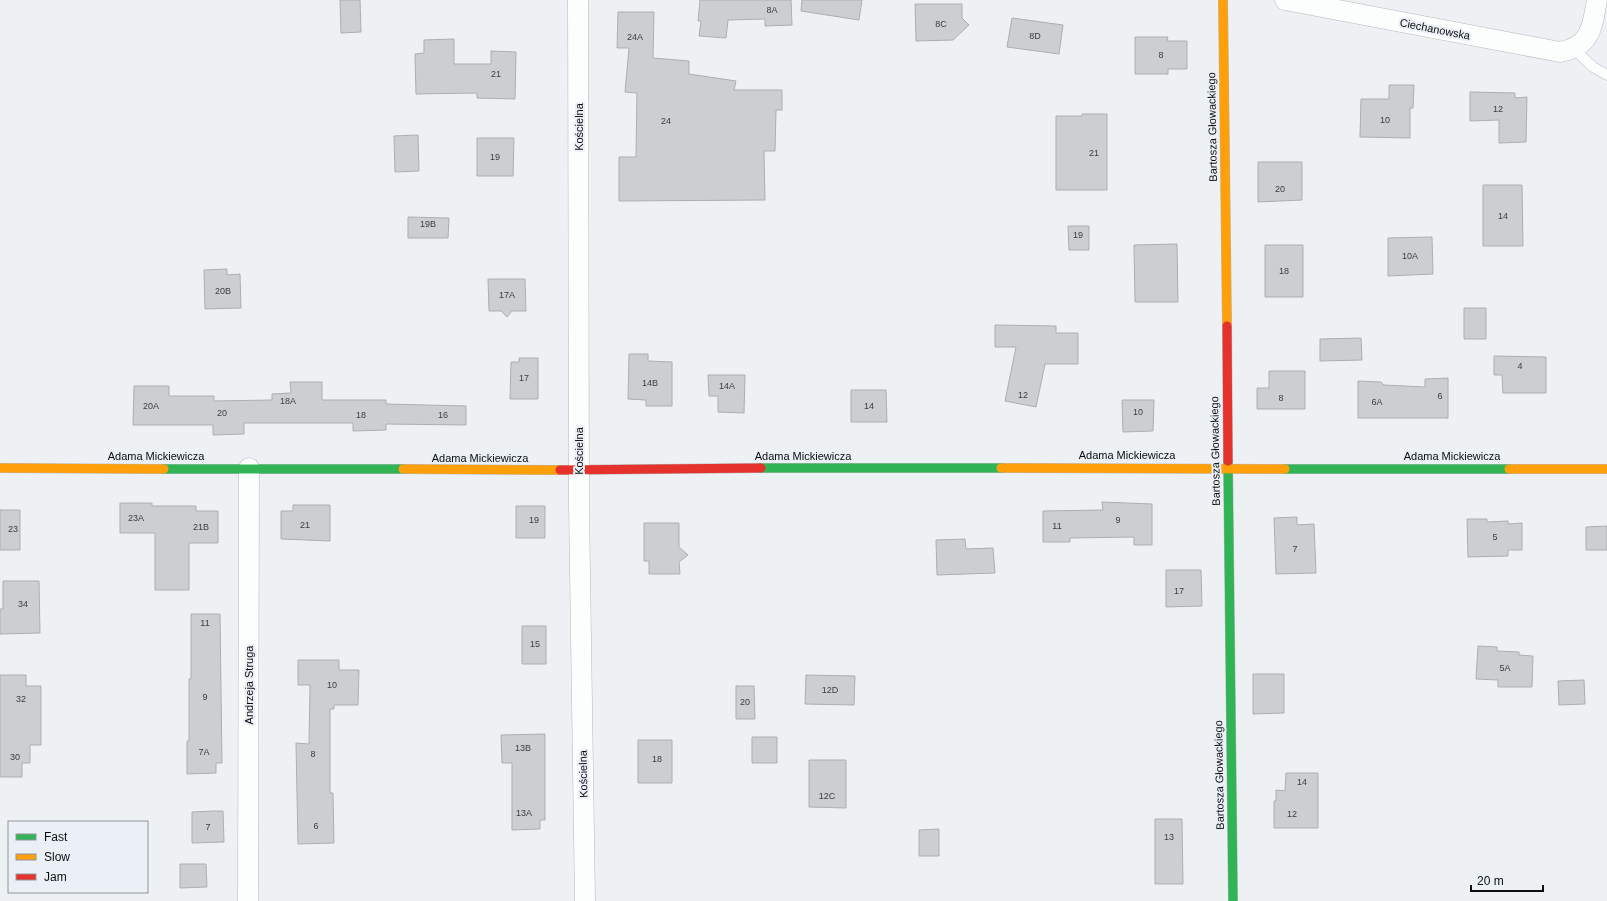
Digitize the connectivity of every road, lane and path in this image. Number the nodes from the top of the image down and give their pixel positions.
1 (578, 0) edge
2 (1223, 0) edge
3 (1285, 0) edge
4 (1597, 0) edge
5 (1579, 46) junction
6 (1607, 75) edge
7 (1227, 467) junction
8 (0, 468) edge
9 (250, 468) junction
10 (1607, 468) edge
11 (579, 469) junction
12 (248, 901) edge
13 (585, 901) edge
14 (1233, 901) edge

1 - 11 street, Kościelna
2 - 7 street, Bartosza Głowackiego
3 - 5 street, Ciechanowska
4 - 5 street
5 - 6 lane
7 - 10 street, Adama Mickiewicza
7 - 11 street, Adama Mickiewicza
7 - 14 street, Bartosza Głowackiego
8 - 9 street, Adama Mickiewicza
9 - 11 street, Adama Mickiewicza
9 - 12 street, Andrzeja Struga
11 - 13 street, Kościelna

